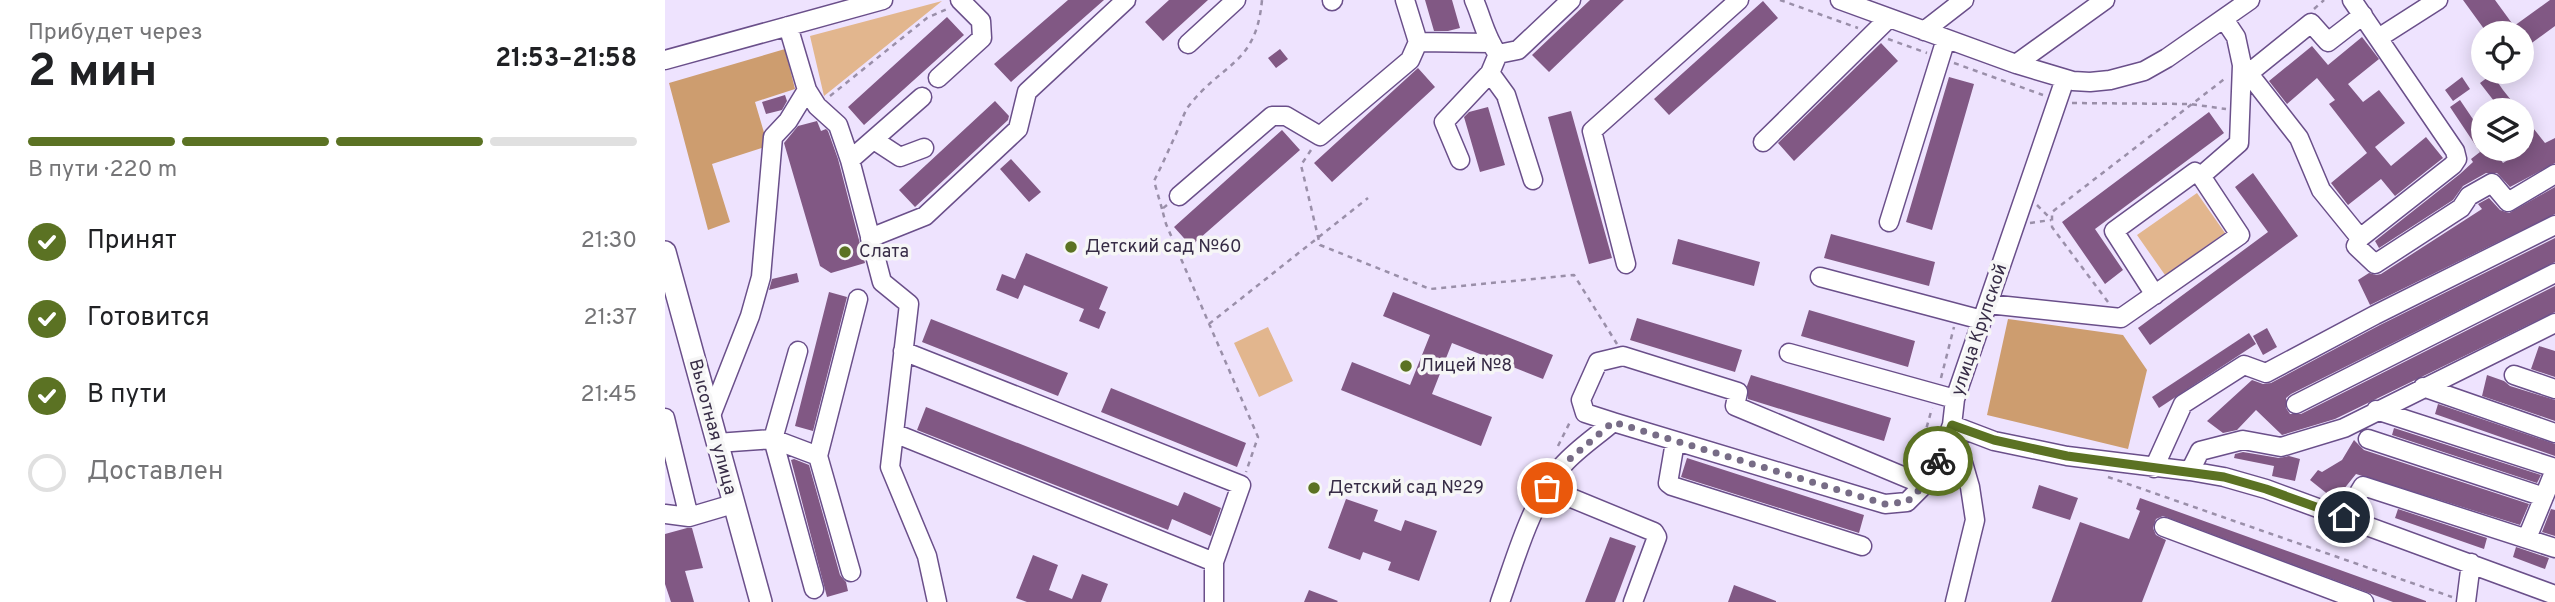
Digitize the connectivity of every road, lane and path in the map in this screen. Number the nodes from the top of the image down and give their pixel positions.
1 (883, 0) edge
2 (1126, 0) edge
3 (1235, 0) edge
4 (1262, 0) edge
5 (1405, 0) edge
6 (1474, 0) edge
7 (1571, 0) edge
8 (1739, 0) edge
9 (1780, 0) edge
10 (1840, 0) edge
11 (1964, 0) edge
12 (2250, 0) edge
13 (2438, 0) edge
14 (961, 1) edge
15 (2100, 2) edge
16 (2358, 7) edge
17 (1889, 18) junction
18 (2224, 19) junction
19 (788, 26) junction
20 (1924, 31) junction
21 (1873, 34) junction
22 (2380, 37) junction
23 (1946, 39) junction
24 (1419, 43) junction
25 (1188, 44) dead end
26 (1494, 48) junction
27 (1940, 58) junction
28 (665, 60) edge
29 (2016, 64) junction
30 (2246, 69) junction
31 (1490, 73) junction
32 (938, 78) dead end
33 (2065, 79) junction
34 (807, 90) junction
35 (2046, 96) dead end
36 (922, 97) dead end
37 (2069, 103) dead end
38 (2190, 104) junction
39 (817, 106) junction
40 (2239, 110) junction
41 (1320, 136) junction
42 (874, 140) junction
43 (1763, 142) dead end
44 (924, 148) dead end
45 (850, 160) junction
46 (1460, 160) dead end
47 (2555, 174) edge
48 (2201, 176) junction
49 (1533, 180) dead end
50 (2027, 195) junction
51 (1179, 196) joint
52 (1368, 198) dead end
53 (1162, 209) junction
54 (2052, 220) junction
55 (1889, 222) dead end
56 (2016, 225) junction
57 (2555, 225) edge
58 (870, 238) junction
59 (1319, 238) junction
60 (2360, 238) junction
61 (665, 252) edge
62 (1626, 264) dead end
63 (2555, 274) edge
64 (1820, 277) dead end
65 (2155, 295) junction
66 (858, 299) dead end
67 (1985, 312) junction
68 (2121, 318) junction
69 (2555, 323) edge
70 (1209, 324) junction
71 (798, 351) dead end
72 (903, 351) junction
73 (1789, 353) dead end
74 (1623, 356) junction
75 (2514, 375) dead end
76 (2423, 387) junction
77 (2555, 389) edge
78 (1955, 399) junction
79 (2296, 404) dead end
80 (2376, 410) junction
81 (665, 418) edge
82 (710, 418) junction
83 (1613, 422) junction
84 (1952, 425) junction
85 (894, 433) junction
86 (2555, 433) edge
87 (773, 439) junction
88 (2368, 439) dead end
89 (1675, 442) junction
90 (717, 443) junction
91 (1920, 452) dead end
92 (818, 456) junction
93 (1939, 458) junction
94 (2154, 468) junction
95 (2555, 469) edge
96 (2190, 471) junction
97 (2103, 476) dead end
98 (1241, 485) junction
99 (1924, 485) junction
100 (1547, 488) junction
101 (2544, 497) junction
102 (733, 504) junction
103 (665, 514) edge
104 (689, 517) junction
105 (2344, 517) junction
106 (2164, 527) dead end
107 (2527, 538) junction
108 (1862, 546) dead end
109 (2555, 548) edge
110 (1214, 562) junction
111 (2471, 563) junction
112 (851, 572) dead end
113 (814, 589) dead end
114 (2555, 595) edge
115 (2459, 600) edge
116 (761, 602) edge
117 (937, 602) edge
118 (1214, 602) edge
119 (1500, 602) edge
120 (1633, 602) edge
121 (1955, 602) edge
122 (2364, 602) edge

1 - 19 street
2 - 58 street
3 - 25 street
4 - 53 path
5 - 24 street
6 - 26 street
7 - 26 street
8 - 62 street
9 - 21 path
10 - 17 street
11 - 20 street
12 - 18 street
13 - 22 street
14 - 32 street
14 - 39 path
15 - 29 street
16 - 22 street
16 - 30 street
17 - 20 street
17 - 21 street
18 - 30 street
18 - 33 street
19 - 28 street
19 - 34 street
20 - 23 street
21 - 27 path
21 - 43 street
22 - 60 street
23 - 27 street
23 - 29 street
24 - 26 street
24 - 41 street
26 - 31 street
27 - 35 path
27 - 55 street
29 - 33 street
30 - 38 path
30 - 40 street
30 - 60 street
31 - 46 street
31 - 49 street
33 - 50 street, улица Крупской
34 - 39 street
34 - 82 street
36 - 42 street
37 - 38 path
38 - 40 path
38 - 54 path
39 - 45 street
40 - 48 street
41 - 51 street
41 - 59 path
42 - 44 street
42 - 45 street
45 - 58 street
47 - 60 street
48 - 65 street
48 - 65 street
50 - 54 path
50 - 56 street, улица Крупской
51 - 53 path
52 - 59 path
53 - 70 path
54 - 56 path
54 - 68 path
56 - 67 street, улица Крупской
57 - 94 street
58 - 72 street
59 - 70 path
59 - 74 path
61 - 82 main road, Высотная улица
63 - 79 street
64 - 67 street
65 - 68 street
66 - 92 street
67 - 68 street
67 - 78 street, улица Крупской
69 - 76 street
70 - 98 path
71 - 87 street
72 - 85 street
72 - 98 street
73 - 78 street
74 - 83 street, улица Крупской
74 - 99 street
75 - 77 street
76 - 80 street
76 - 86 street
78 - 84 street, улица Крупской
80 - 95 street
80 - 96 street
81 - 104 street
82 - 90 main road, Высотная улица
83 - 89 street, улица Крупской
83 - 100 street
84 - 93 street, улица Крупской
84 - 94 street
84 - 121 street
85 - 110 street
85 - 117 street
87 - 90 street
87 - 92 street
87 - 113 street
88 - 101 street
89 - 99 street, улица Крупской
89 - 108 street
90 - 102 main road, Высотная улица
91 - 93 path
92 - 112 street
93 - 99 street, улица Крупской
94 - 96 street
95 - 101 street
96 - 105 street
97 - 115 path
98 - 110 street
100 - 119 street
100 - 120 street
101 - 107 street
102 - 104 street
102 - 116 main road, Высотная улица
103 - 104 street
105 - 107 street
105 - 111 street
106 - 122 street
107 - 109 street
110 - 118 street
111 - 114 street
111 - 115 street

